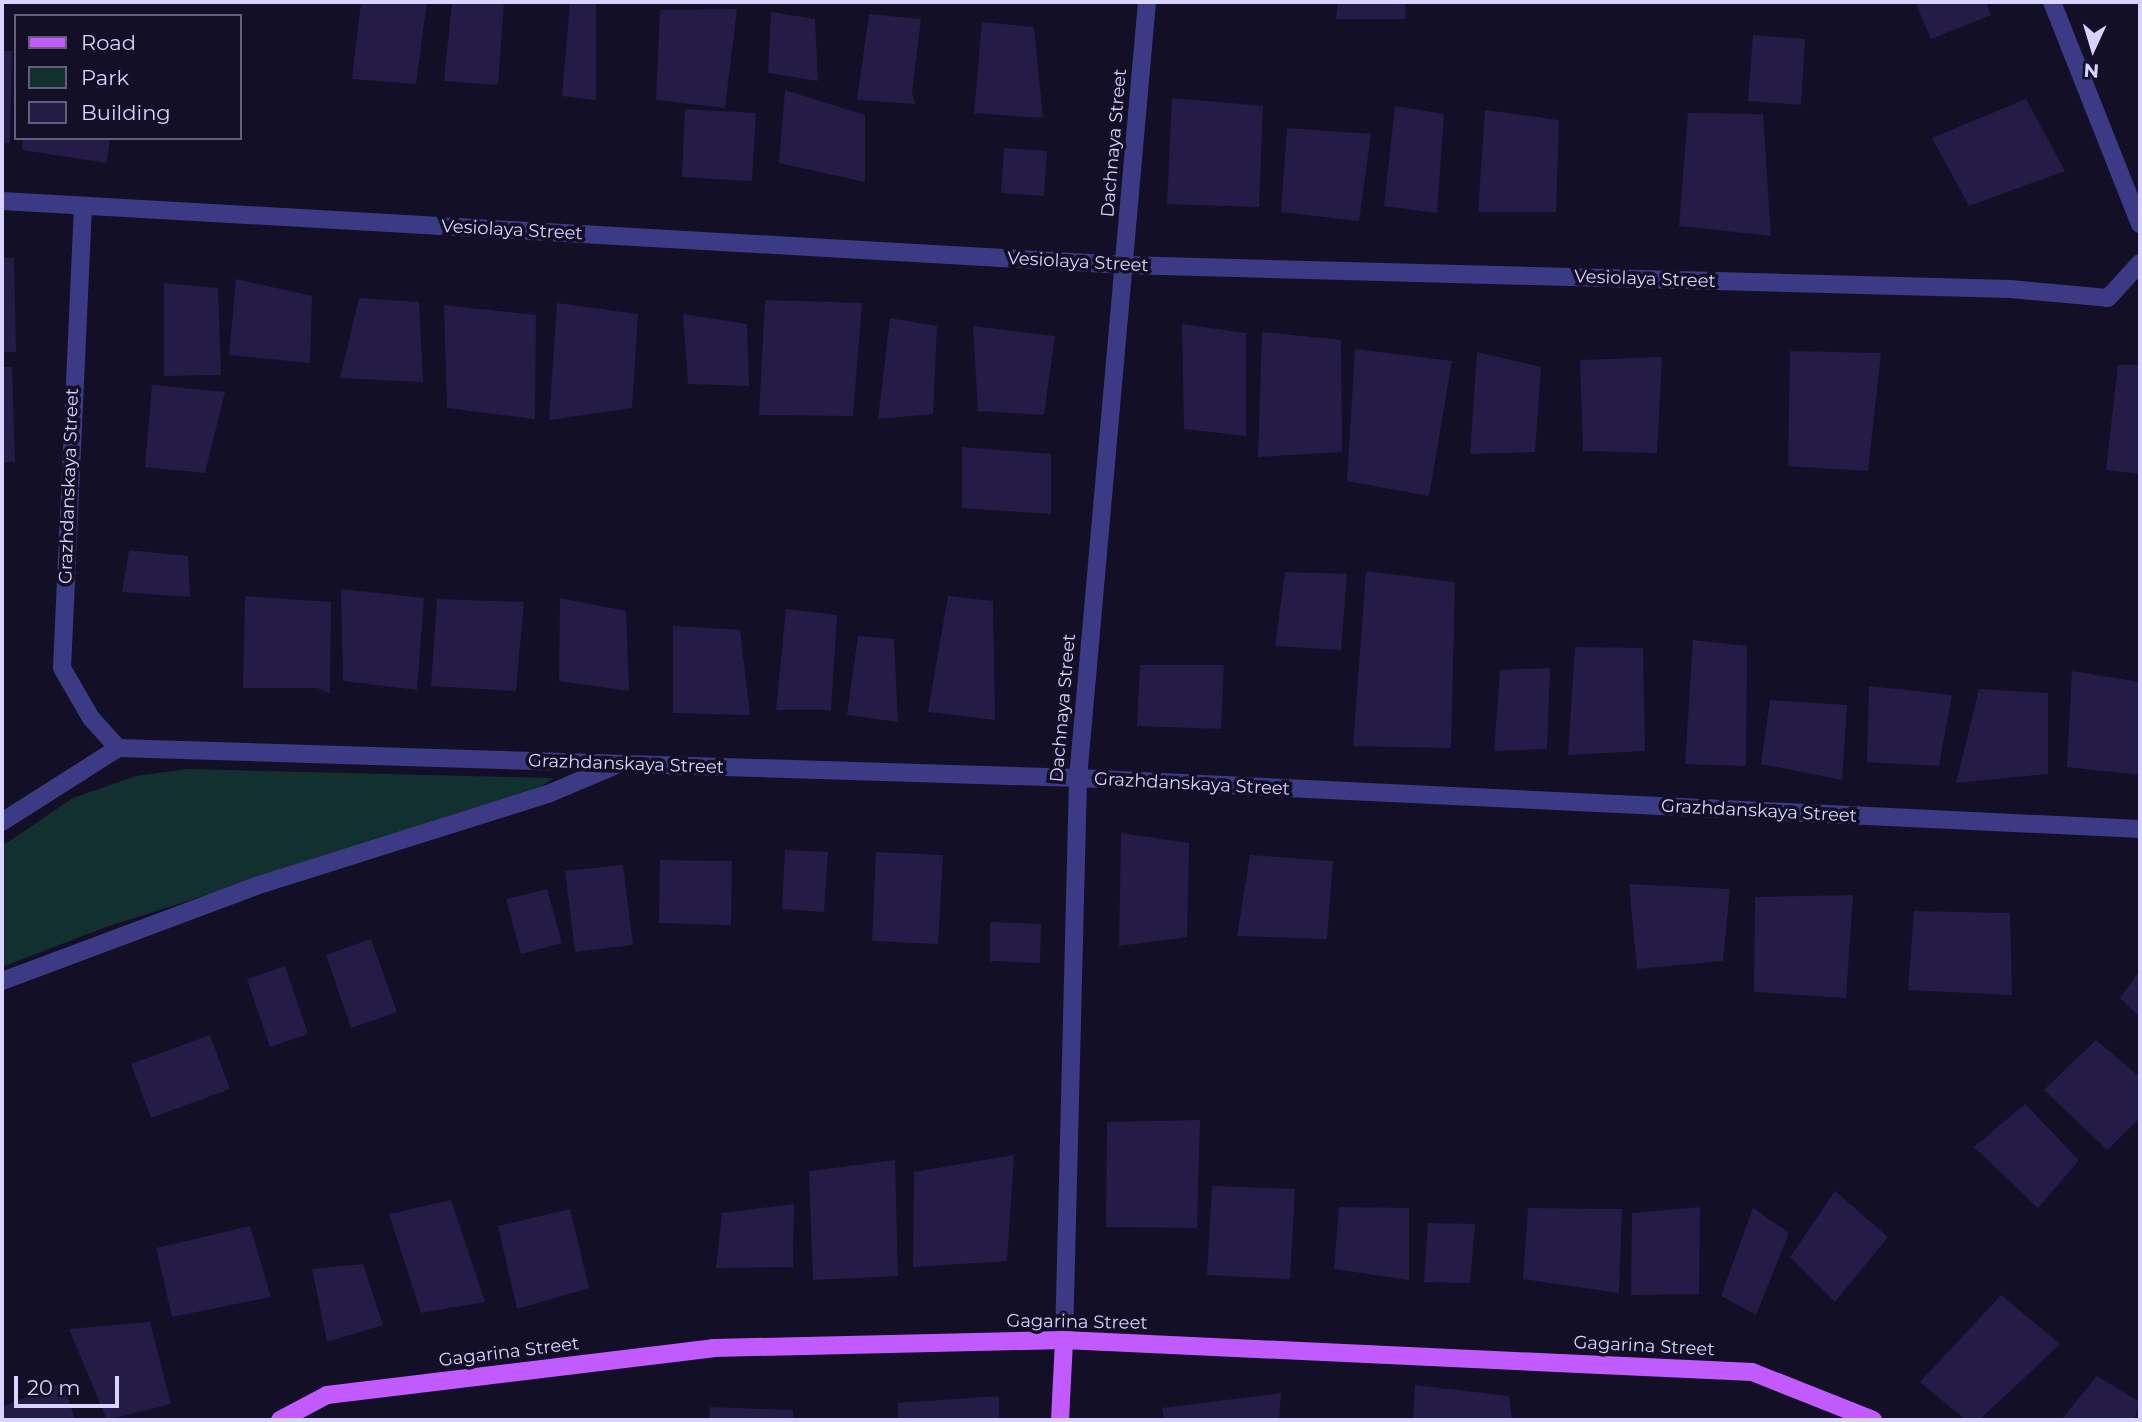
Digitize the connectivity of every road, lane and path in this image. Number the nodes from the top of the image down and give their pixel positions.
1 (1147, 2) edge
2 (2052, 2) edge
3 (2, 201) edge
4 (83, 206) junction
5 (2140, 224) edge
6 (2140, 263) edge
7 (1124, 265) junction
8 (118, 748) junction
9 (621, 764) junction
10 (1077, 778) junction
11 (2, 822) edge
12 (2140, 829) edge
13 (2, 981) edge
14 (1063, 1340) junction
15 (280, 1420) edge
16 (1060, 1420) edge
17 (1873, 1420) edge

1 - 7 street, Dachnaya Street
2 - 5 street
3 - 4 street, Vesiolaya Street
4 - 7 street, Vesiolaya Street
4 - 8 street, Grazhdanskaya Street
6 - 7 street, Vesiolaya Street
7 - 10 street, Dachnaya Street
8 - 9 street, Grazhdanskaya Street
8 - 11 street
9 - 10 street, Grazhdanskaya Street
9 - 13 street
10 - 12 street, Grazhdanskaya Street
10 - 14 street, Dachnaya Street
14 - 15 main road, Gagarina Street
14 - 16 main road, Dachnaya Street
14 - 17 main road, Gagarina Street

